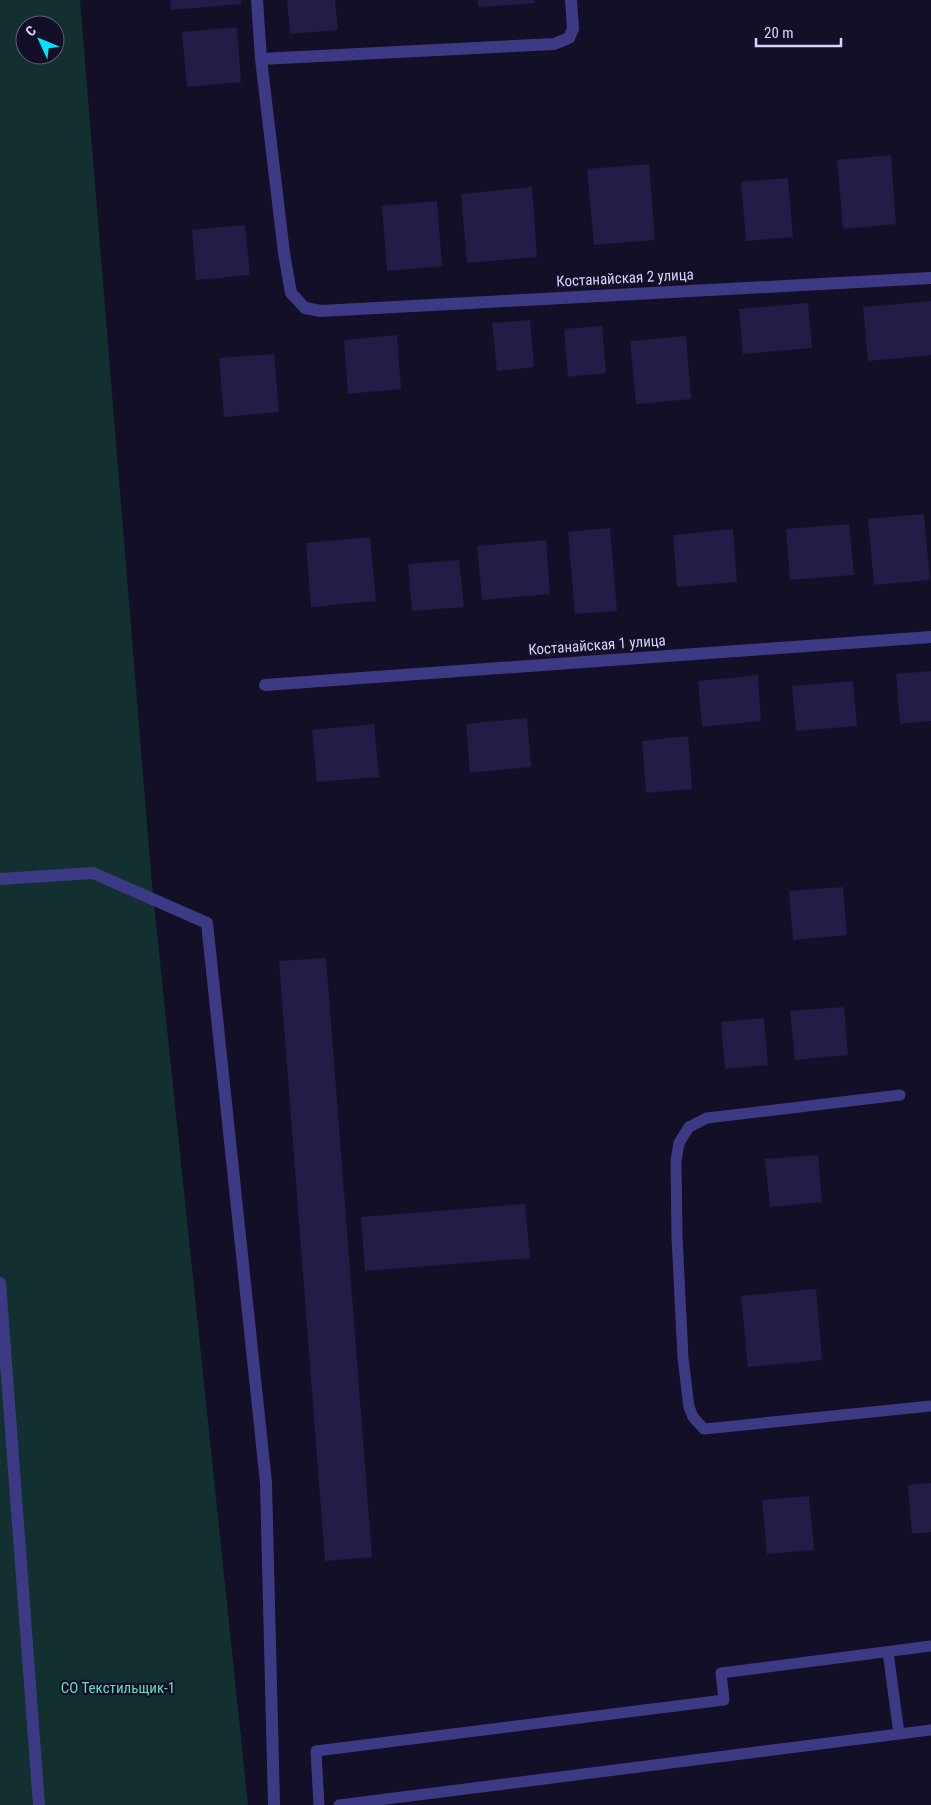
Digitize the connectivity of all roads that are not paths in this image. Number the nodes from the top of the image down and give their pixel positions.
1 (257, 0) edge
2 (571, 0) edge
3 (261, 59) junction
4 (931, 278) edge
5 (931, 637) edge
6 (264, 685) dead end
7 (0, 879) edge
8 (900, 1096) dead end
9 (0, 1283) edge
10 (931, 1406) edge
11 (931, 1646) edge
12 (888, 1652) junction
13 (931, 1730) edge
14 (899, 1734) junction
15 (39, 1805) edge
16 (274, 1805) edge
17 (319, 1805) edge
18 (339, 1805) edge

1 - 3 street
2 - 3 street
3 - 4 street, Костанайская 2 улица
5 - 6 street, Костанайская 1 улица
7 - 16 street
8 - 10 lane
9 - 15 street
11 - 12 lane
12 - 14 lane
12 - 17 lane
13 - 14 lane
14 - 18 lane

